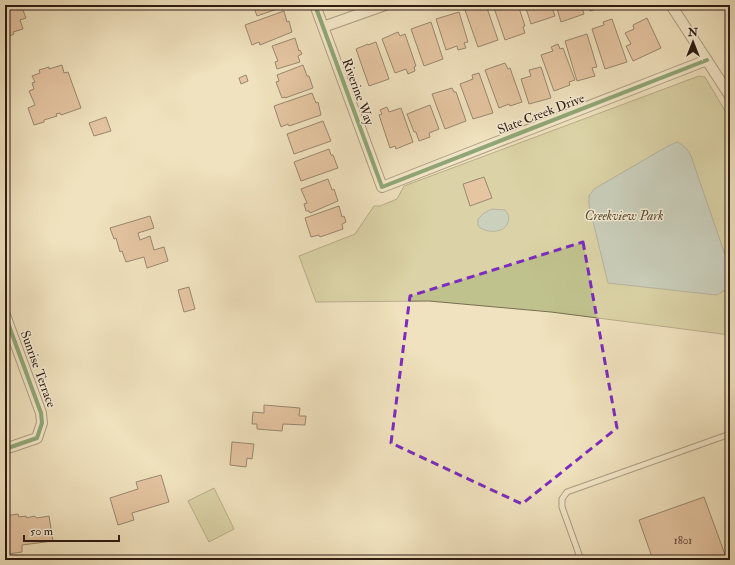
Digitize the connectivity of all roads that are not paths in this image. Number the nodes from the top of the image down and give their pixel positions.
1 (315, 5) edge
2 (385, 5) edge
3 (672, 5) edge
4 (323, 27) junction
5 (707, 60) junction
6 (730, 96) edge
7 (382, 187) joint
8 (5, 315) edge
9 (730, 434) edge
10 (5, 449) edge
11 (580, 560) edge

1 - 4 street, Riverine Way
2 - 4 street
3 - 5 street
4 - 7 street, Riverine Way
5 - 6 street
5 - 7 street, Slate Creek Drive
8 - 10 street, Sunrise Terrace
9 - 11 lane

